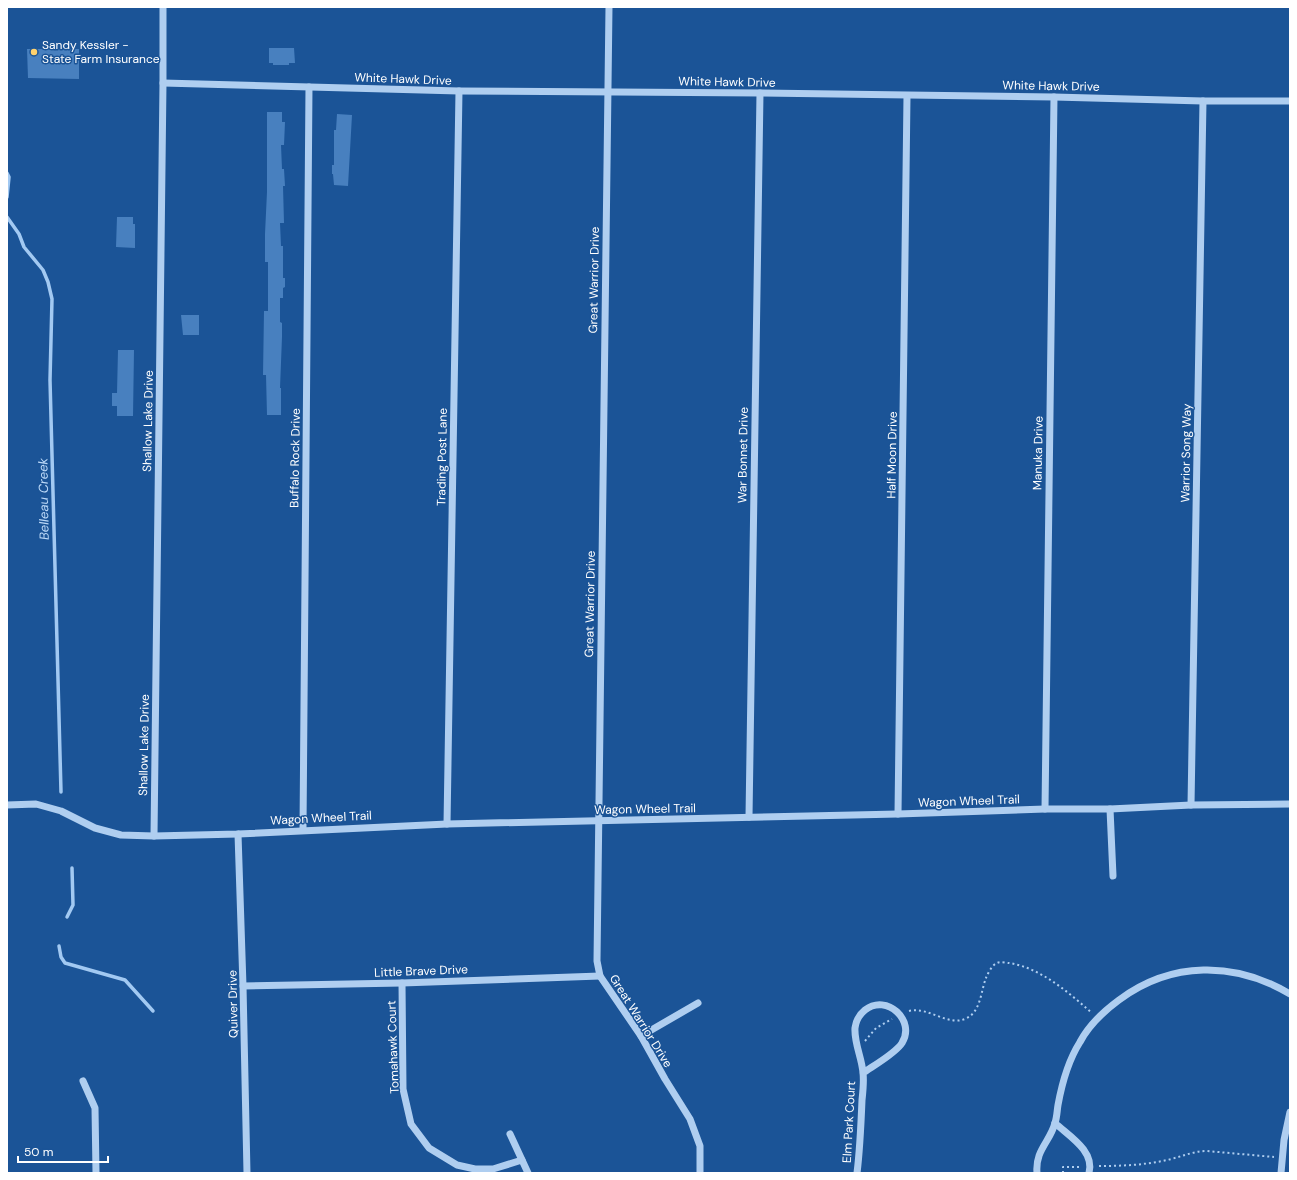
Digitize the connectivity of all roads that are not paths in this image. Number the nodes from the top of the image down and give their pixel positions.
1 (163, 7) edge
2 (609, 7) edge
3 (163, 83) junction
4 (309, 87) junction
5 (459, 91) junction
6 (607, 92) junction
7 (760, 93) junction
8 (907, 96) junction
9 (1054, 97) junction
10 (1203, 101) junction
11 (1290, 101) edge
12 (1290, 804) edge
13 (7, 805) edge
14 (1191, 805) junction
15 (1045, 809) junction
16 (1110, 809) junction
17 (898, 814) junction
18 (749, 817) junction
19 (598, 821) junction
20 (447, 824) junction
21 (303, 830) junction
22 (238, 834) junction
23 (154, 836) junction
24 (1113, 876) dead end
25 (600, 976) junction
26 (402, 983) junction
27 (243, 986) junction
28 (1290, 994) edge
29 (698, 1003) dead end
30 (641, 1036) junction
31 (863, 1073) junction
32 (83, 1081) dead end
33 (1290, 1112) edge
34 (1055, 1123) junction
35 (510, 1134) dead end
36 (522, 1160) junction
37 (96, 1173) edge
38 (247, 1173) edge
39 (528, 1173) edge
40 (700, 1173) edge
41 (857, 1173) edge
42 (1037, 1173) edge
43 (1090, 1173) edge
44 (1280, 1173) edge

1 - 3 street, Shallow Lake Drive
2 - 6 street, Great Warrior Drive
3 - 4 street, White Hawk Drive
3 - 23 street, Shallow Lake Drive
4 - 5 street, White Hawk Drive
4 - 21 street, Buffalo Rock Drive
5 - 6 street, White Hawk Drive
5 - 20 street, Trading Post Lane
6 - 7 street, White Hawk Drive
6 - 19 street, Great Warrior Drive
7 - 8 street, White Hawk Drive
7 - 18 street, War Bonnet Drive
8 - 9 street, White Hawk Drive
8 - 17 street, Half Moon Drive
9 - 10 street, White Hawk Drive
9 - 15 street, Manuka Drive
10 - 11 street, White Hawk Drive
10 - 14 street, Warrior Song Way
12 - 14 street, Wagon Wheel Trail
13 - 23 street, Wagon Wheel Trail
14 - 16 street, Wagon Wheel Trail
15 - 16 street, Wagon Wheel Trail
15 - 17 street, Wagon Wheel Trail
16 - 24 street
17 - 18 street, Wagon Wheel Trail
18 - 19 street, Wagon Wheel Trail
19 - 20 street, Wagon Wheel Trail
19 - 25 street, Great Warrior Drive
20 - 21 street, Wagon Wheel Trail
21 - 22 street, Wagon Wheel Trail
22 - 23 street, Wagon Wheel Trail
22 - 27 street, Quiver Drive
25 - 26 street, Little Brave Drive
25 - 30 street, Great Warrior Drive
26 - 27 street, Little Brave Drive
26 - 36 street, Tomahawk Court
27 - 38 street, Quiver Drive
28 - 34 street
29 - 30 street
30 - 40 street, Great Warrior Drive
31 - 31 street, Elm Park Court
31 - 41 street, Elm Park Court
32 - 37 street
33 - 44 street
34 - 42 street
34 - 43 street
35 - 36 street
36 - 39 street

